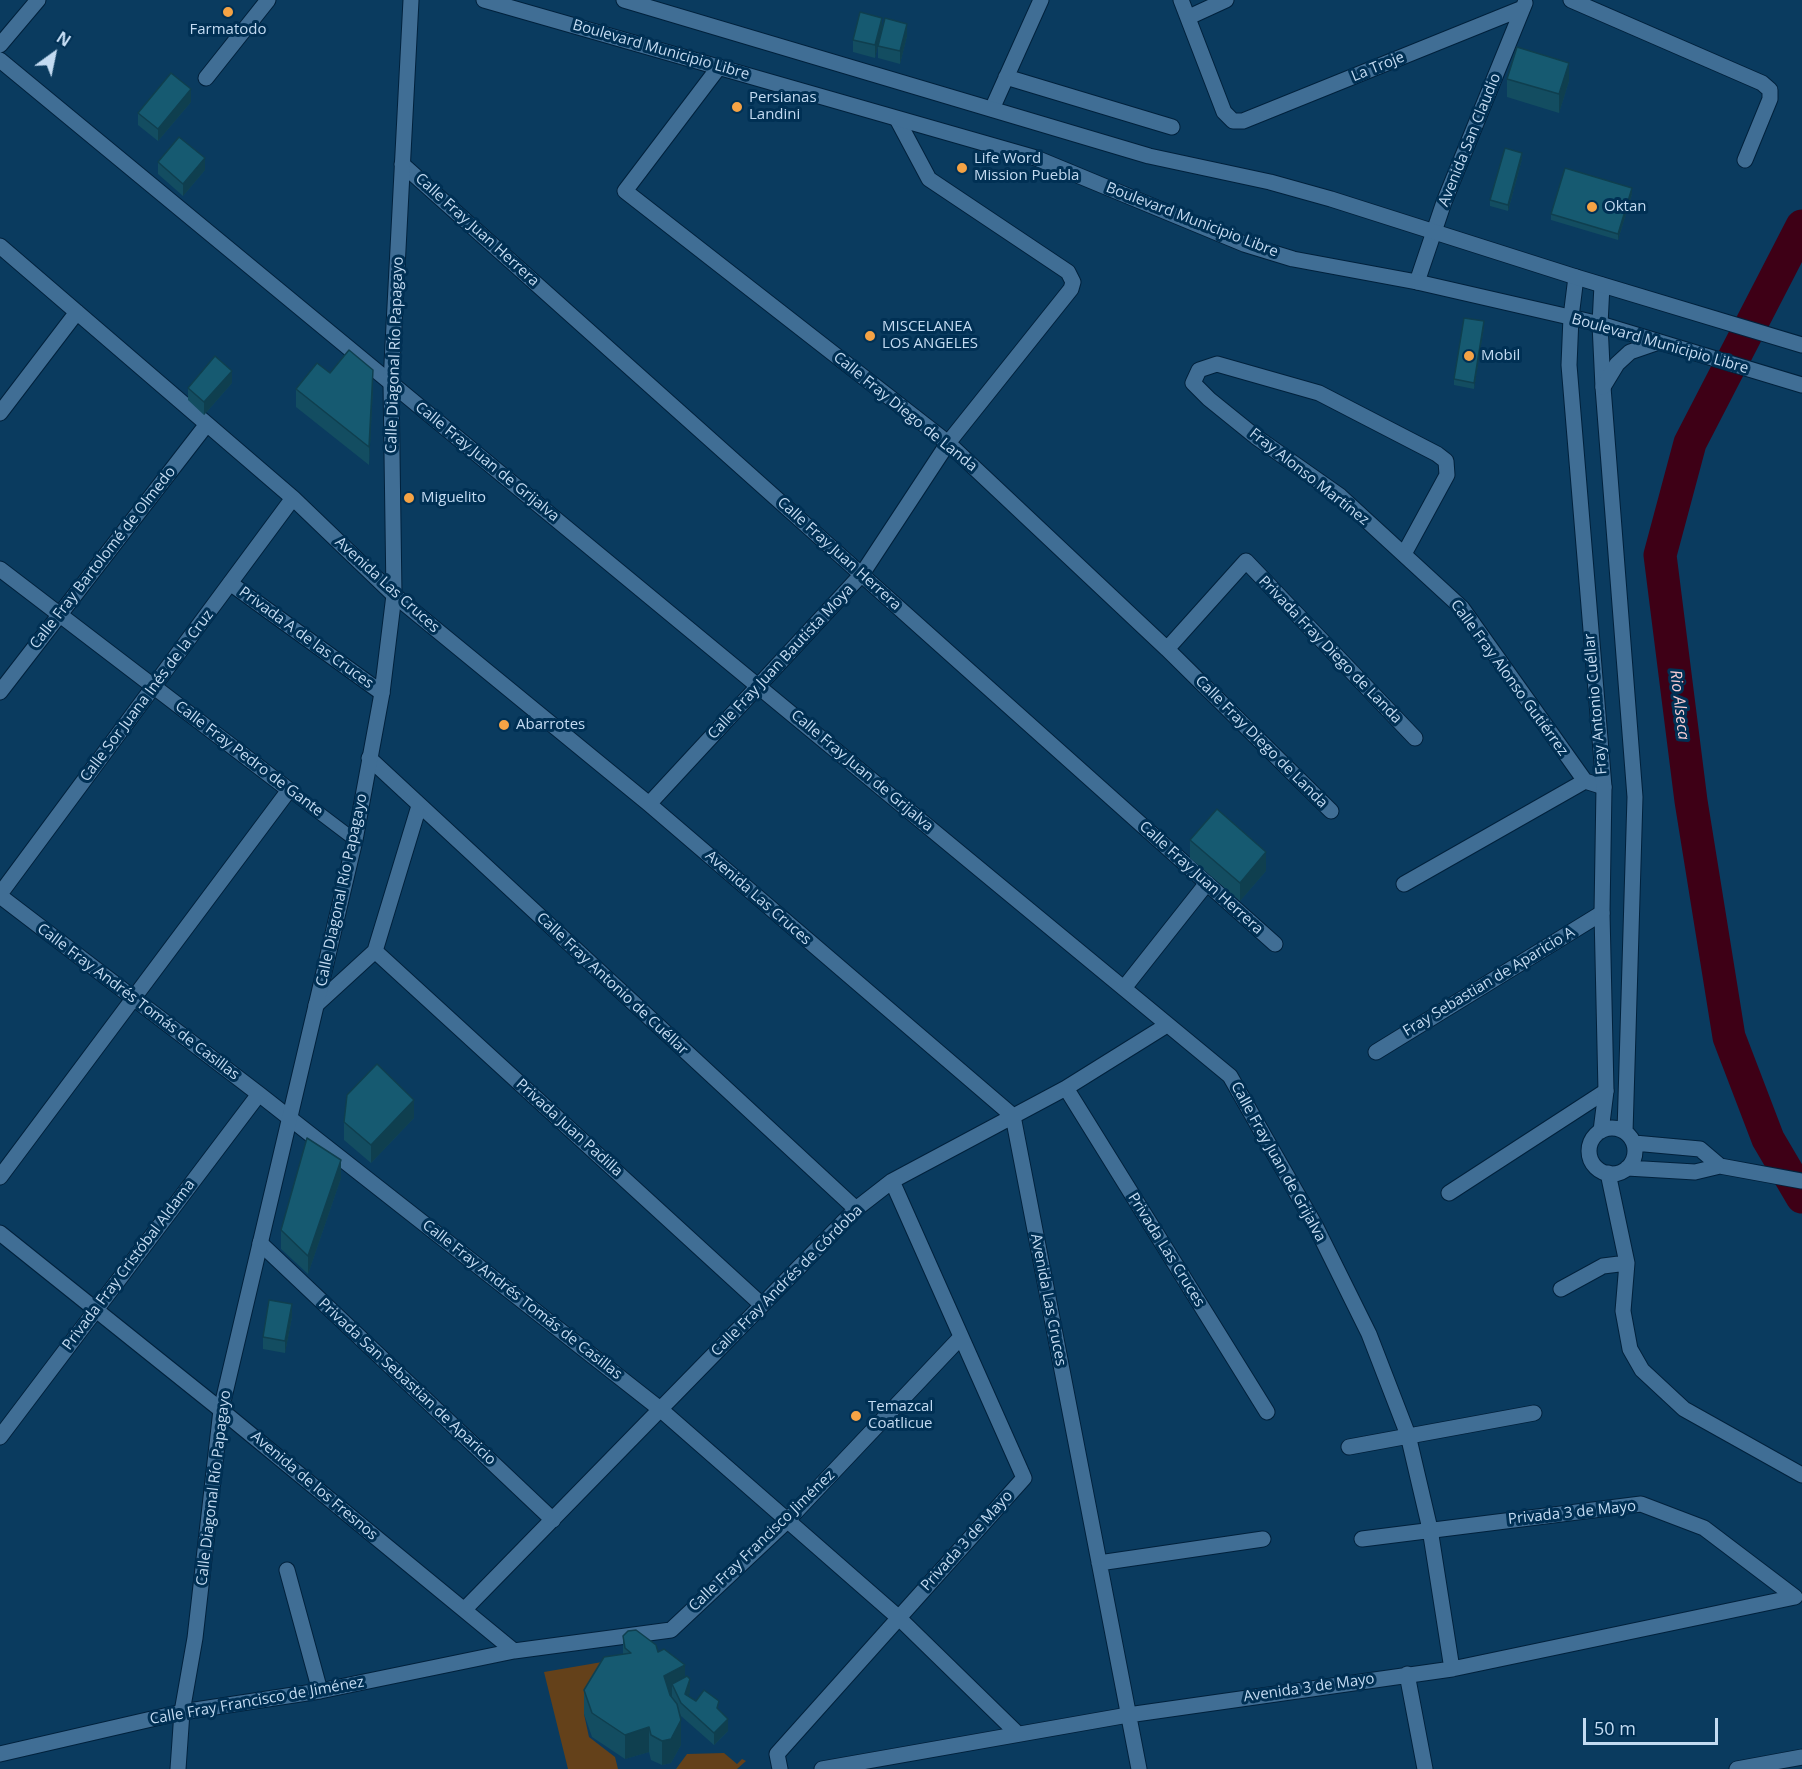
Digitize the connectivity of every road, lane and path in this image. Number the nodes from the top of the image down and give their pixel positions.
1 (38, 0) edge
2 (268, 0) edge
3 (411, 0) edge
4 (484, 0) edge
5 (624, 0) edge
6 (1041, 0) edge
7 (1181, 0) edge
8 (1226, 0) edge
9 (1571, 0) edge
10 (1525, 4) edge
11 (1189, 17) junction
12 (0, 45) edge
13 (0, 60) edge
14 (719, 67) junction
15 (206, 78) dead end
16 (1006, 78) junction
17 (992, 110) junction
18 (897, 119) junction
19 (1172, 127) dead end
20 (1745, 160) dead end
21 (402, 164) junction
22 (1434, 233) junction
23 (0, 246) edge
24 (1576, 278) junction
25 (1417, 282) junction
26 (1602, 285) junction
27 (77, 312) junction
28 (1570, 317) junction
29 (1600, 324) junction
30 (1659, 342) junction
31 (1795, 342) edge
32 (391, 383) junction
33 (1802, 385) edge
34 (1603, 387) junction
35 (0, 413) edge
36 (207, 424) junction
37 (948, 443) junction
38 (293, 498) junction
39 (1404, 554) junction
40 (0, 569) edge
41 (862, 574) junction
42 (231, 583) junction
43 (394, 595) junction
44 (60, 614) junction
45 (1167, 649) junction
46 (154, 686) junction
47 (759, 686) junction
48 (0, 692) edge
49 (382, 693) junction
50 (1415, 738) dead end
51 (369, 758) junction
52 (1585, 781) junction
53 (1604, 787) junction
54 (289, 790) junction
55 (649, 804) junction
56 (419, 806) junction
57 (1331, 810) dead end
58 (355, 840) junction
59 (1207, 883) junction
60 (1404, 884) dead end
61 (0, 895) edge
62 (1602, 913) junction
63 (1275, 944) dead end
64 (375, 951) junction
65 (1124, 988) junction
66 (133, 998) junction
67 (316, 1005) junction
68 (1167, 1025) junction
69 (1376, 1052) dead end
70 (1065, 1088) junction
71 (1606, 1091) junction
72 (259, 1094) junction
73 (1013, 1116) junction
74 (290, 1117) junction
75 (1600, 1131) junction
76 (1630, 1137) junction
77 (1720, 1166) junction
78 (1628, 1168) junction
79 (1608, 1173) junction
80 (0, 1177) edge
81 (892, 1181) junction
82 (1802, 1181) edge
83 (1449, 1193) dead end
84 (856, 1209) junction
85 (0, 1233) edge
86 (260, 1244) junction
87 (1627, 1263) junction
88 (1561, 1289) dead end
89 (762, 1305) junction
90 (95, 1309) junction
91 (961, 1337) junction
92 (660, 1409) junction
93 (221, 1410) junction
94 (1267, 1412) dead end
95 (1534, 1413) dead end
96 (1408, 1435) junction
97 (0, 1437) edge
98 (1349, 1447) dead end
99 (1802, 1475) edge
100 (554, 1520) junction
101 (787, 1521) junction
102 (1430, 1529) junction
103 (1263, 1539) dead end
104 (1362, 1539) dead end
105 (1099, 1563) junction
106 (287, 1570) dead end
107 (1794, 1598) joint
108 (464, 1610) junction
109 (899, 1618) junction
110 (514, 1651) junction
111 (1452, 1669) junction
112 (1407, 1674) junction
113 (320, 1691) junction
114 (182, 1712) junction
115 (1128, 1715) junction
116 (1018, 1734) junction
117 (0, 1754) edge
118 (1802, 1757) edge
119 (178, 1769) edge
120 (780, 1769) edge
121 (822, 1769) edge
122 (1139, 1769) edge
123 (1425, 1769) edge
124 (1737, 1769) edge

1 - 12 street
2 - 15 street
3 - 21 street, Calle Diagonal Río Papagayo
4 - 14 street, Boulevard Municipio Libre
5 - 17 street
6 - 16 street
7 - 11 street
8 - 11 street
9 - 20 street
10 - 11 street, La Troje
10 - 22 street, Avenida San Claudio
13 - 32 street, Calle Fray Juan de Grijalva
14 - 18 street, Boulevard Municipio Libre
14 - 37 street, Calle Fray Diego de Landa
16 - 17 street
16 - 19 street
17 - 22 street
18 - 25 street, Boulevard Municipio Libre
18 - 37 street, Calle Fray Juan Bautista Moya
21 - 32 street, Calle Diagonal Río Papagayo
21 - 41 street, Calle Fray Juan Herrera
22 - 24 street
22 - 25 street, Avenida San Claudio
23 - 27 street, Avenida Las Cruces
24 - 26 street
24 - 28 street, Fray Antonio Cuéllar
25 - 28 street, Boulevard Municipio Libre
26 - 29 street, Fray Antonio Cuéllar
26 - 31 street
27 - 35 street
27 - 36 street, Avenida Las Cruces
28 - 29 street, Boulevard Municipio Libre
28 - 53 street, Fray Antonio Cuéllar
29 - 30 street, Boulevard Municipio Libre
29 - 34 street, Fray Antonio Cuéllar
30 - 33 street, Boulevard Municipio Libre
30 - 34 street
32 - 43 street, Calle Diagonal Río Papagayo
32 - 47 street, Calle Fray Juan de Grijalva
34 - 76 street, Fray Antonio Cuéllar
36 - 38 street, Avenida Las Cruces
36 - 44 street, Calle Fray Bartolomé de Olmedo
37 - 41 street, Calle Fray Juan Bautista Moya
37 - 45 street, Calle Fray Diego de Landa
38 - 42 street, Calle Sor Juana Inés de la Cruz
38 - 43 street, Avenida Las Cruces
39 - 39 street, Fray Alonso Martínez
39 - 52 street, Calle Fray Alonso Gutiérrez
40 - 44 street, Calle Fray Pedro de Gante
41 - 47 street, Calle Fray Juan Bautista Moya
41 - 59 street, Calle Fray Juan Herrera
42 - 46 street, Calle Sor Juana Inés de la Cruz
42 - 49 street, Privada A de las Cruces
43 - 49 street, Calle Diagonal Río Papagayo
43 - 55 street, Avenida Las Cruces
44 - 46 street, Calle Fray Pedro de Gante
44 - 48 street, Calle Fray Bartolomé de Olmedo
45 - 50 street, Privada Fray Diego de Landa
45 - 57 street, Calle Fray Diego de Landa
46 - 54 street, Calle Fray Pedro de Gante
46 - 61 street, Calle Sor Juana Inés de la Cruz
47 - 55 street, Calle Fray Juan Bautista Moya
47 - 65 street, Calle Fray Juan de Grijalva
49 - 51 street, Calle Diagonal Río Papagayo
51 - 56 street, Calle Fray Antonio de Cuéllar
51 - 58 street, Calle Diagonal Río Papagayo
52 - 53 street
52 - 60 street
53 - 62 street, Fray Antonio Cuéllar
54 - 58 street, Calle Fray Pedro de Gante
54 - 66 street
55 - 73 street, Avenida Las Cruces
56 - 64 street
56 - 84 street, Calle Fray Antonio de Cuéllar
58 - 67 street, Calle Diagonal Río Papagayo
59 - 63 street, Calle Fray Juan Herrera
59 - 65 street
61 - 66 street, Calle Fray Andrés Tomás de Casillas
62 - 69 street, Fray Sebastian de Aparicio A
62 - 71 street, Fray Antonio Cuéllar
64 - 67 street
64 - 89 street, Privada Juan Padilla
65 - 68 street, Calle Fray Juan de Grijalva
66 - 72 street, Calle Fray Andrés Tomás de Casillas
66 - 80 street
67 - 74 street, Calle Diagonal Río Papagayo
68 - 70 street, Calle Fray Andrés de Córdoba
68 - 96 street, Calle Fray Juan de Grijalva
70 - 73 street, Calle Fray Andrés de Córdoba
70 - 94 street, Privada Las Cruces
71 - 75 street, Fray Antonio Cuéllar
71 - 83 street
72 - 74 street, Calle Fray Andrés Tomás de Casillas
72 - 90 street, Privada Fray Cristóbal Aldama
73 - 81 street, Calle Fray Andrés de Córdoba
73 - 105 street, Avenida Las Cruces
74 - 86 street, Calle Diagonal Río Papagayo
74 - 92 street, Calle Fray Andrés Tomás de Casillas
75 - 76 street
75 - 79 street
76 - 77 street
76 - 78 street
77 - 78 street
77 - 82 street
78 - 79 street
79 - 87 street
81 - 84 street, Calle Fray Andrés de Córdoba
81 - 91 street, Privada 3 de Mayo
84 - 89 street, Calle Fray Andrés de Córdoba
85 - 90 street, Avenida de los Fresnos
86 - 93 street, Calle Diagonal Río Papagayo
86 - 100 street, Privada San Sebastian de Aparicio
87 - 88 street
87 - 99 street
89 - 92 street, Calle Fray Andrés de Córdoba
90 - 93 street, Avenida de los Fresnos
90 - 97 street, Privada Fray Cristóbal Aldama
91 - 101 street, Calle Fray Francisco Jiménez
91 - 109 street, Privada 3 de Mayo
92 - 100 street, Calle Fray Andrés de Córdoba
92 - 101 street, Calle Fray Andrés Tomás de Casillas
93 - 108 street, Avenida de los Fresnos
93 - 114 street, Calle Diagonal Río Papagayo
95 - 96 street
96 - 98 street
96 - 102 street, Calle Fray Juan de Grijalva
100 - 108 street, Calle Fray Andrés de Córdoba
101 - 109 street, Calle Fray Andrés Tomás de Casillas
101 - 110 street, Calle Fray Francisco Jiménez
102 - 104 street, Privada 3 de Mayo
102 - 107 street, Privada 3 de Mayo
102 - 111 street, Calle Fray Juan de Grijalva
103 - 105 street
105 - 115 street, Avenida Las Cruces
106 - 113 street
107 - 111 street, Avenida 3 de Mayo
108 - 110 street, Avenida de los Fresnos
109 - 116 street, Calle Fray Andrés Tomás de Casillas
109 - 120 street, Privada 3 de Mayo
110 - 113 street, Calle Fray Francisco de Jiménez
111 - 112 street, Avenida 3 de Mayo
112 - 115 street, Avenida 3 de Mayo
112 - 123 street
113 - 114 street, Calle Fray Francisco de Jiménez
114 - 117 street, Calle Fray Francisco de Jiménez
114 - 119 street, Calle Diagonal Río Papagayo
115 - 116 street, Avenida 3 de Mayo
115 - 122 street, Avenida Las Cruces
116 - 121 street, Avenida 3 de Mayo
118 - 124 street

